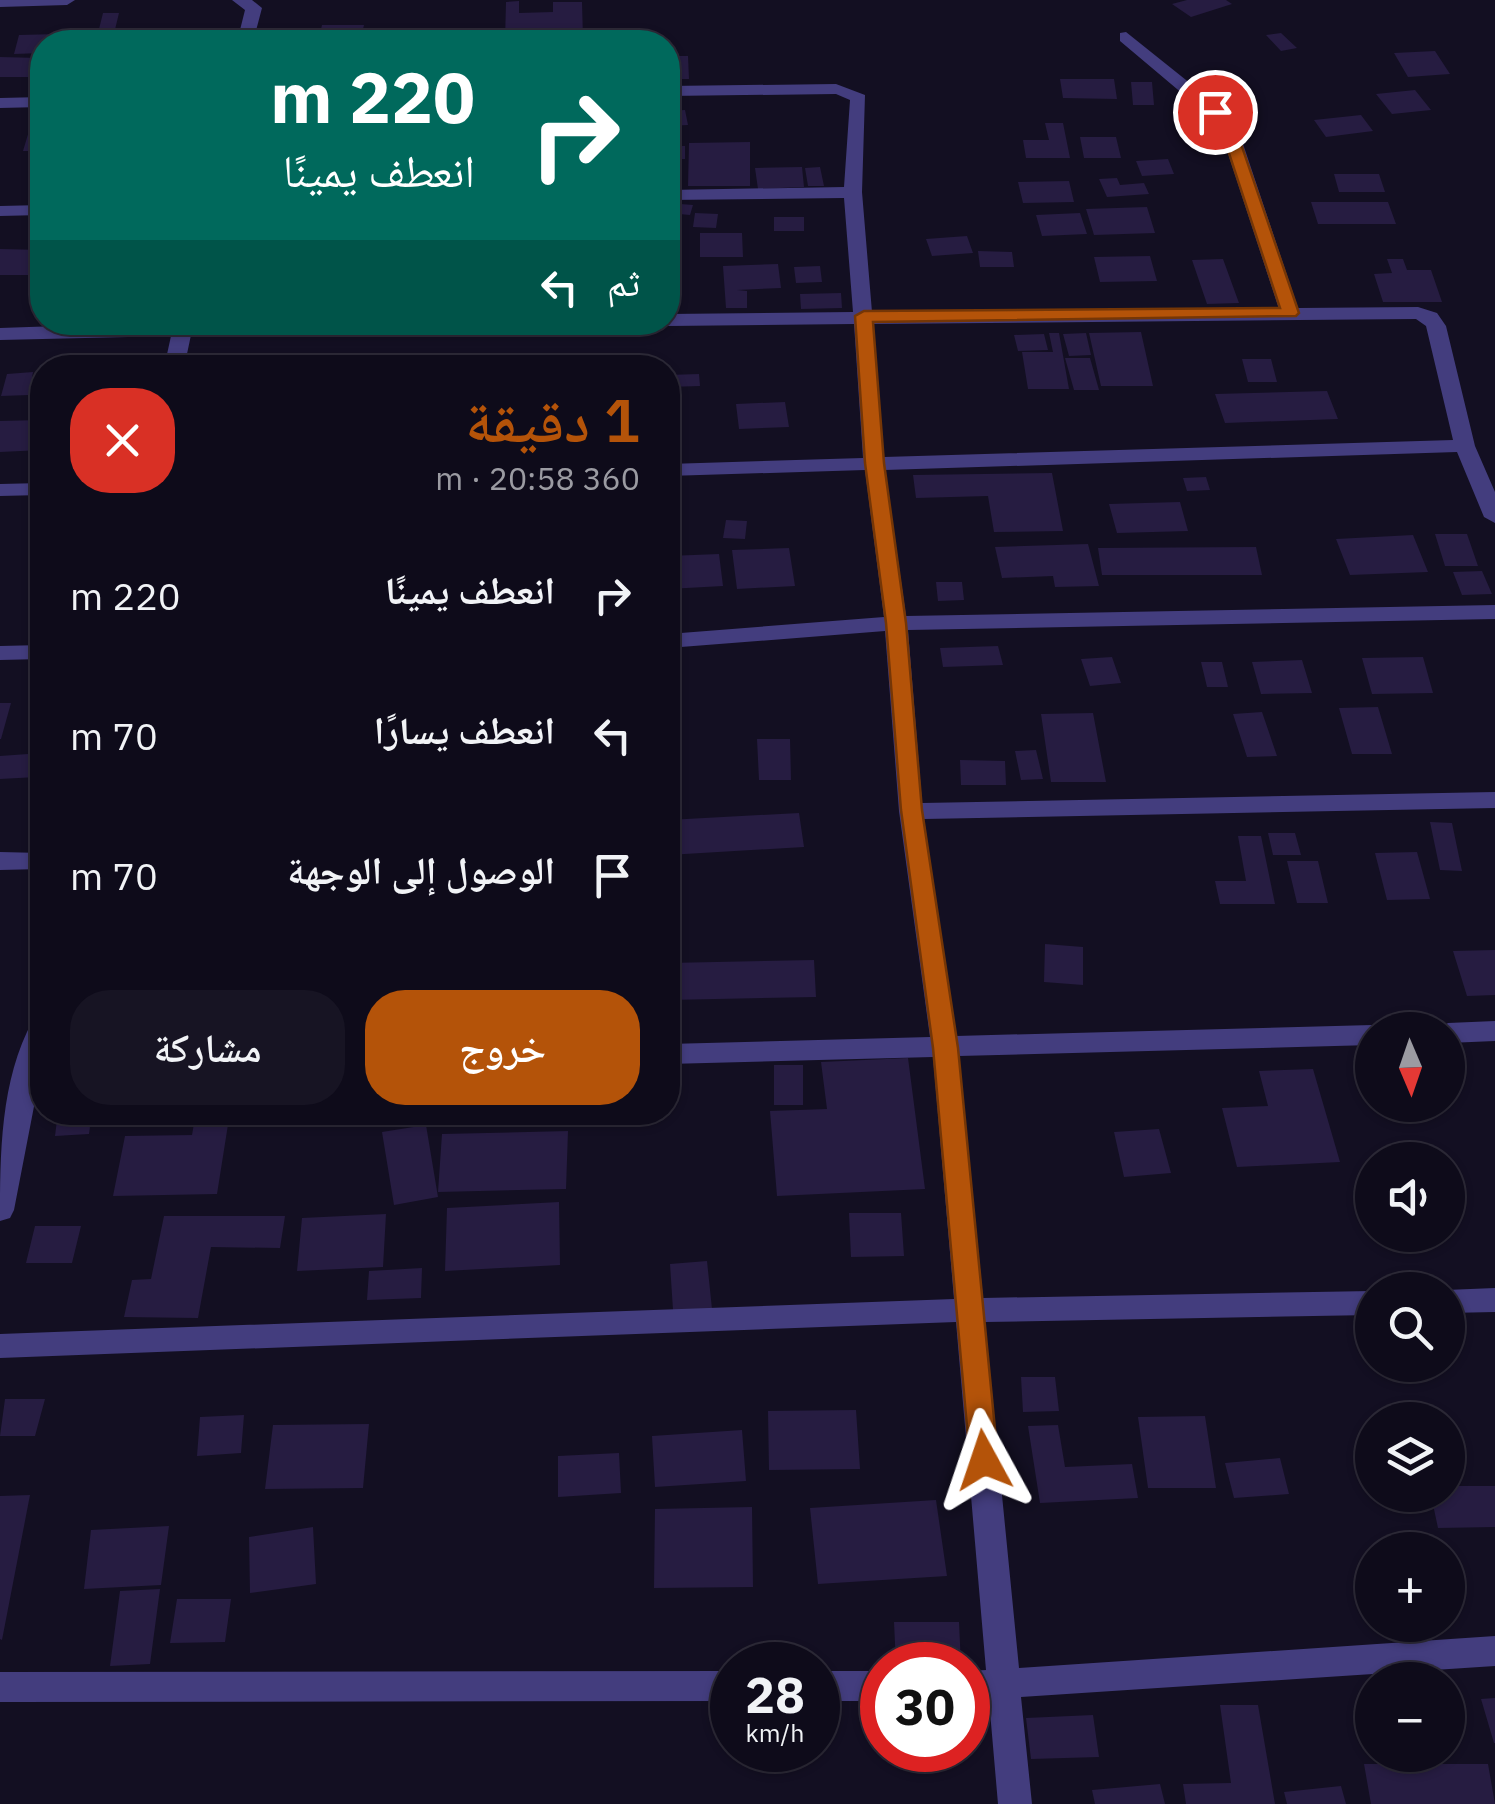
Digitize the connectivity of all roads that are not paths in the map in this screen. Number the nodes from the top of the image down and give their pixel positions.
1 (68, 0) edge
2 (240, 0) edge
3 (0, 2) edge
4 (249, 30) edge
5 (1126, 37) dead end
6 (680, 91) edge
7 (0, 102) edge
8 (30, 102) edge
9 (852, 192) junction
10 (680, 194) edge
11 (30, 210) edge
12 (0, 211) edge
13 (1290, 313) junction
14 (864, 316) junction
15 (680, 320) edge
16 (30, 333) edge
17 (0, 334) edge
18 (1465, 446) junction
19 (874, 463) junction
20 (680, 470) edge
21 (30, 489) edge
22 (0, 490) edge
23 (1495, 517) edge
24 (1495, 612) edge
25 (896, 623) junction
26 (680, 640) edge
27 (0, 652) edge
28 (30, 652) edge
29 (1495, 800) edge
30 (912, 810) junction
31 (0, 861) edge
32 (30, 861) edge
33 (1495, 1032) edge
34 (1465, 1033) edge
35 (1355, 1036) edge
36 (946, 1048) junction
37 (680, 1054) edge
38 (23, 1069) edge
39 (0, 1210) edge
40 (1495, 1300) edge
41 (1465, 1301) edge
42 (1355, 1302) edge
43 (972, 1310) junction
44 (0, 1346) edge
45 (1495, 1651) edge
46 (710, 1686) edge
47 (990, 1686) edge
48 (1002, 1686) junction
49 (0, 1687) edge
50 (1015, 1804) edge

1 - 3 street
2 - 4 street
5 - 13 street
6 - 9 street
7 - 8 street
9 - 10 street
9 - 14 street
11 - 12 street
13 - 14 street
13 - 18 street
14 - 15 street
14 - 19 street
16 - 17 street
18 - 19 street
18 - 23 street
19 - 20 street
19 - 25 street
21 - 22 street
24 - 25 street
25 - 26 street
25 - 30 street
27 - 28 street
29 - 30 street
30 - 36 street
31 - 32 street
33 - 34 street
35 - 36 street
36 - 37 street
36 - 43 street
38 - 39 street
40 - 41 street
42 - 43 street
43 - 44 street
43 - 48 street
45 - 48 street
46 - 49 street
47 - 48 street
48 - 50 street

